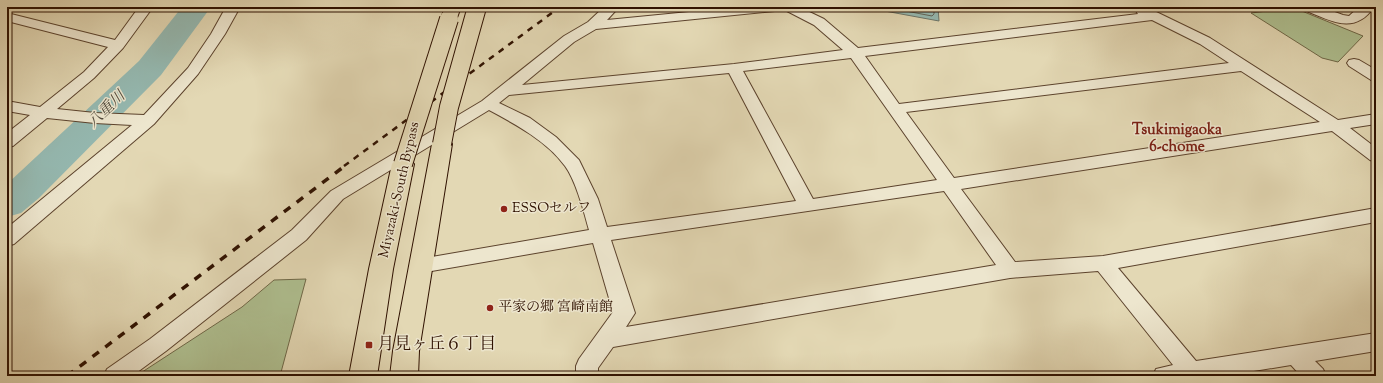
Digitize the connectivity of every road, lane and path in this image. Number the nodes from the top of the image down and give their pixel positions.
1 (146, 7) edge
2 (233, 7) edge
3 (477, 7) edge
4 (612, 7) edge
5 (783, 7) edge
6 (789, 7) edge
7 (1135, 7) edge
8 (1309, 7) edge
9 (1367, 7) edge
10 (451, 13) edge
11 (1154, 16) junction
12 (7, 17) edge
13 (593, 25) junction
14 (118, 45) junction
15 (855, 53) junction
16 (1354, 63) dead end
17 (1243, 66) junction
18 (734, 68) junction
19 (1376, 77) edge
20 (503, 91) junction
21 (488, 104) junction
22 (7, 106) edge
23 (895, 109) junction
24 (51, 114) junction
25 (1376, 119) edge
26 (148, 120) junction
27 (1335, 125) junction
28 (7, 142) edge
29 (1376, 156) edge
30 (948, 184) junction
31 (808, 206) junction
32 (1376, 215) edge
33 (600, 235) junction
34 (7, 240) edge
35 (1103, 263) junction
36 (420, 266) junction
37 (1010, 270) junction
38 (605, 339) junction
39 (1376, 342) edge
40 (1295, 354) junction
41 (1191, 371) junction
42 (115, 376) edge
43 (363, 376) edge
44 (404, 376) edge
45 (587, 376) edge
46 (1164, 376) edge
47 (1315, 376) edge

1 - 14 street
2 - 26 street
3 - 36 highway, bridge
4 - 13 street
5 - 13 street
6 - 15 street
7 - 11 street
8 - 9 street
10 - 43 highway, Miyazaki-South Bypass, bridge
11 - 15 street
11 - 17 street
12 - 14 street
13 - 20 street
14 - 24 street
15 - 18 street
15 - 23 street
16 - 19 street
17 - 23 street
17 - 27 street
18 - 20 street
18 - 31 street
20 - 21 street
21 - 33 street
21 - 42 street
22 - 24 street
23 - 30 street
24 - 26 street
24 - 28 street
25 - 27 street
26 - 34 street
27 - 29 street
27 - 30 street
30 - 31 street
30 - 37 street
31 - 33 street
32 - 35 street
33 - 36 street
33 - 38 street
35 - 37 street
35 - 41 street
36 - 44 highway
37 - 38 street
38 - 45 street
39 - 40 street
40 - 41 street
40 - 47 street
41 - 46 street

